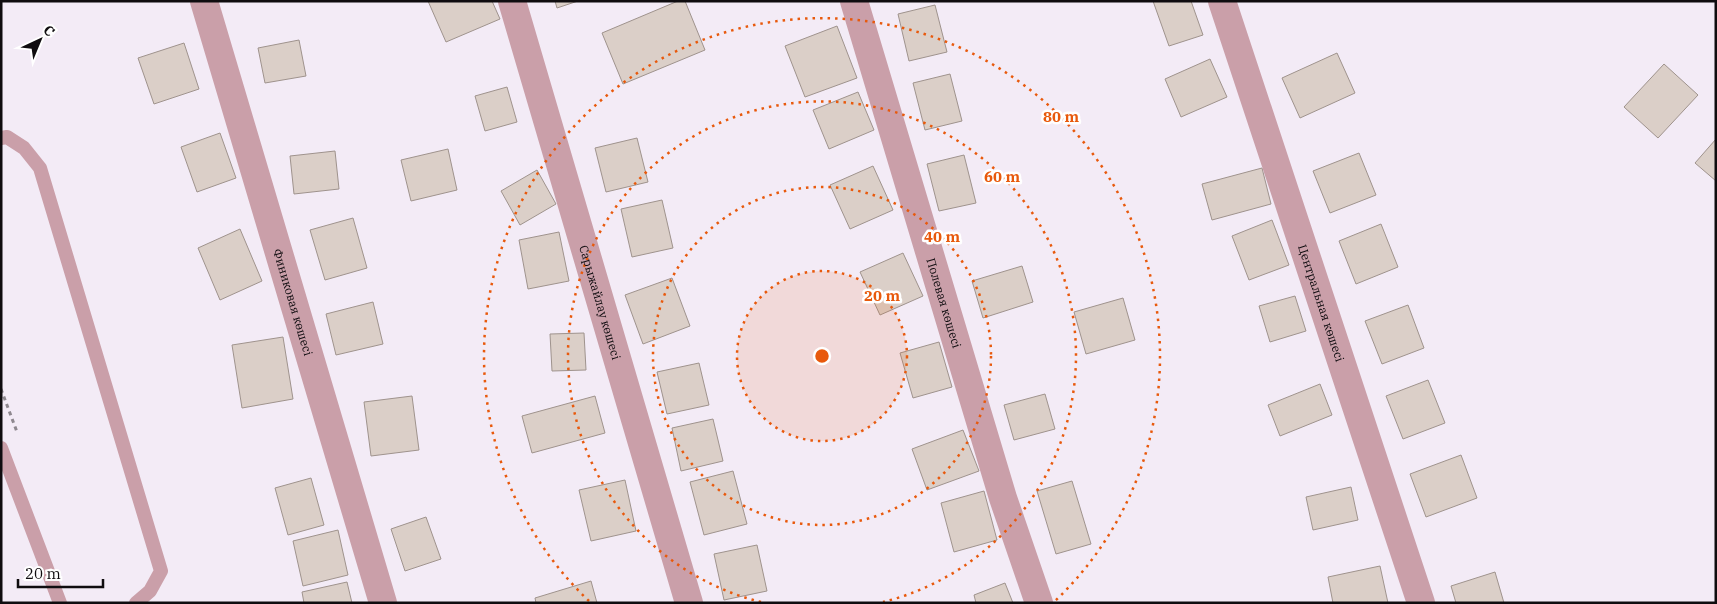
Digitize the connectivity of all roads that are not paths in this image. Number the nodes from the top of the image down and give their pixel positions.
1 (204, 1) edge
2 (512, 1) edge
3 (854, 1) edge
4 (1222, 1) edge
5 (3, 134) edge
6 (1, 448) edge
7 (60, 603) edge
8 (136, 603) edge
9 (383, 603) edge
10 (689, 603) edge
11 (1039, 603) edge
12 (1422, 603) edge

1 - 9 street, Финиковая көшесі
2 - 10 street, Сарыжайлау көшесі
3 - 11 street, Полевая көшесі
4 - 12 street, Центральная көшесі
5 - 8 lane
6 - 7 lane

